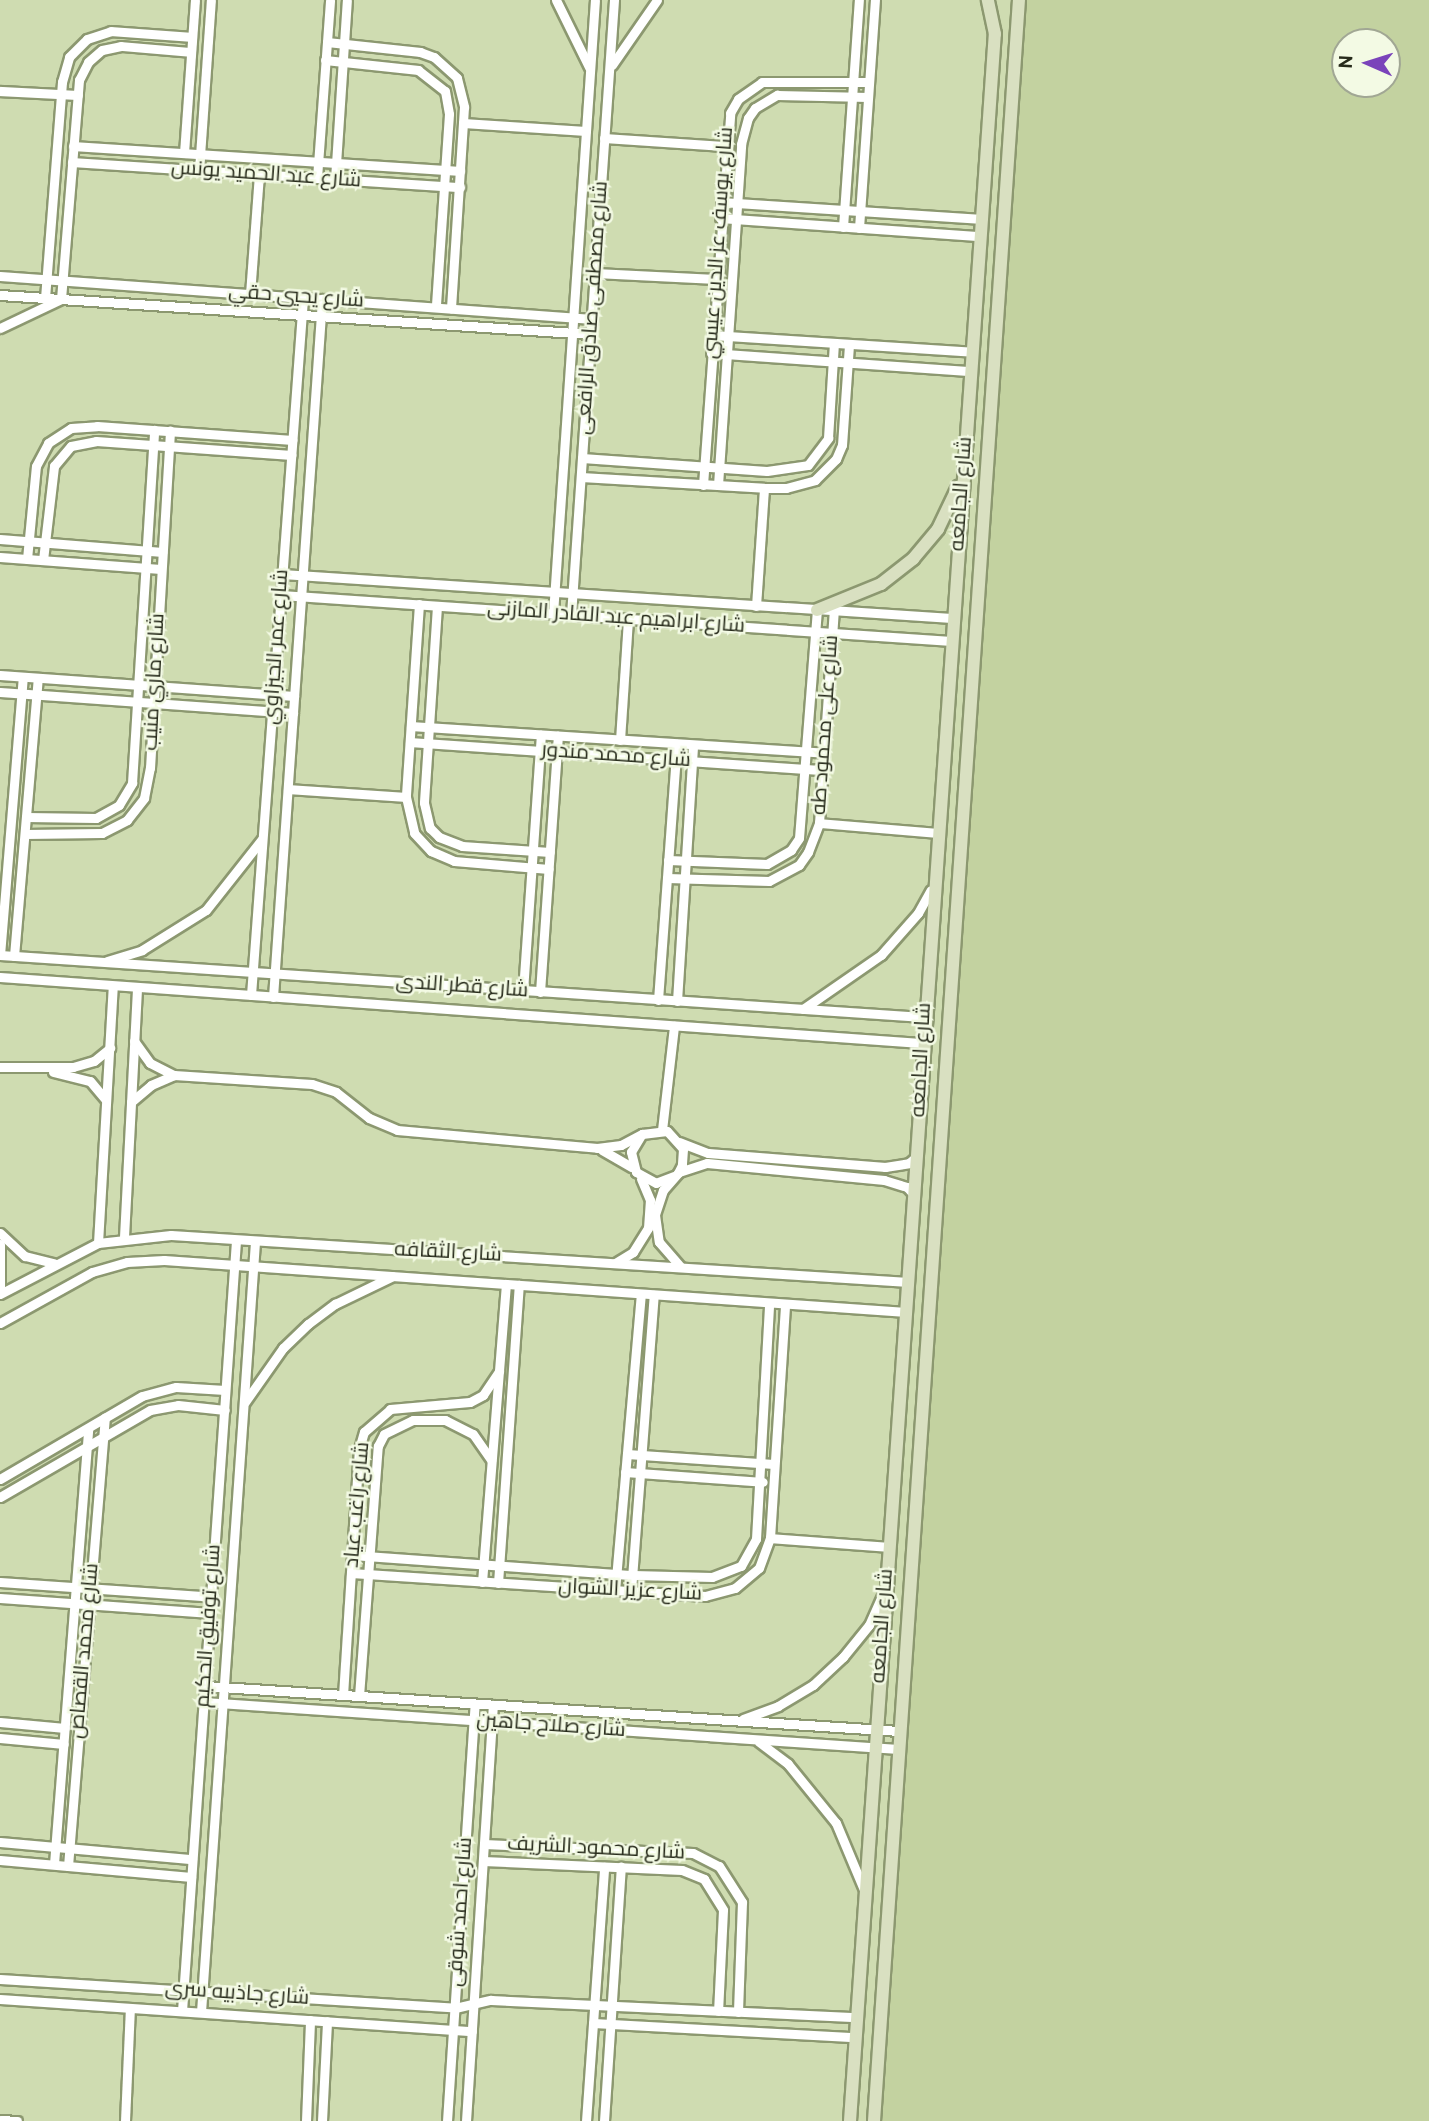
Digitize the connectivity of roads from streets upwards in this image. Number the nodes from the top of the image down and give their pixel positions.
1 (195, 0) edge
2 (211, 0) edge
3 (330, 0) edge
4 (347, 0) edge
5 (556, 0) edge
6 (595, 0) edge
7 (614, 0) edge
8 (657, 0) edge
9 (859, 0) edge
10 (875, 0) edge
11 (988, 0) edge
12 (1019, 0) edge
13 (192, 37) junction
14 (327, 42) junction
15 (344, 44) junction
16 (191, 52) junction
17 (326, 60) junction
18 (343, 61) junction
19 (590, 69) junction
20 (609, 70) junction
21 (854, 81) junction
22 (869, 82) junction
23 (0, 91) edge
24 (61, 94) junction
25 (991, 94) junction
26 (78, 95) junction
27 (1010, 96) junction
28 (852, 97) junction
29 (868, 97) junction
30 (463, 123) junction
31 (586, 131) junction
32 (604, 138) junction
33 (73, 146) junction
34 (724, 146) junction
35 (184, 153) junction
36 (201, 155) junction
37 (72, 162) junction
38 (318, 162) junction
39 (336, 163) junction
40 (199, 170) junction
41 (446, 170) junction
42 (460, 171) junction
43 (258, 174) junction
44 (317, 178) junction
45 (335, 179) junction
46 (444, 186) junction
47 (460, 187) junction
48 (721, 202) junction
49 (737, 203) junction
50 (844, 210) junction
51 (860, 211) junction
52 (720, 218) junction
53 (982, 219) junction
54 (736, 220) junction
55 (843, 227) junction
56 (859, 228) junction
57 (980, 236) junction
58 (595, 273) junction
59 (0, 276) edge
60 (716, 279) junction
61 (47, 280) junction
62 (63, 281) junction
63 (250, 294) junction
64 (0, 295) edge
65 (45, 298) junction
66 (303, 298) junction
67 (61, 299) junction
68 (323, 299) junction
69 (436, 307) junction
70 (451, 309) junction
71 (302, 315) junction
72 (321, 317) junction
73 (573, 317) junction
74 (592, 319) junction
75 (0, 328) edge
76 (572, 333) junction
77 (591, 334) junction
78 (712, 335) junction
79 (728, 336) junction
80 (834, 344) junction
81 (849, 344) junction
82 (972, 352) junction
83 (711, 353) junction
84 (727, 354) junction
85 (833, 363) junction
86 (848, 364) junction
87 (971, 371) junction
88 (154, 430) junction
89 (170, 431) junction
90 (292, 440) junction
91 (153, 445) junction
92 (169, 446) junction
93 (291, 455) junction
94 (582, 458) junction
95 (964, 463) junction
96 (704, 467) junction
97 (719, 468) junction
98 (581, 477) junction
99 (703, 485) junction
100 (718, 485) junction
101 (764, 488) junction
102 (0, 539) edge
103 (28, 541) junction
104 (45, 543) junction
105 (147, 551) junction
106 (162, 552) junction
107 (0, 557) edge
108 (27, 559) junction
109 (43, 560) junction
110 (146, 568) junction
111 (161, 569) junction
112 (282, 574) junction
113 (303, 576) junction
114 (554, 592) junction
115 (573, 594) junction
116 (281, 595) junction
117 (301, 596) junction
118 (419, 604) junction
119 (436, 606) junction
120 (756, 606) junction
121 (817, 610) junction
122 (834, 611) junction
123 (553, 614) junction
124 (571, 615) junction
125 (953, 618) junction
126 (628, 619) junction
127 (816, 632) junction
128 (832, 633) junction
129 (951, 641) junction
130 (0, 675) edge
131 (23, 677) junction
132 (38, 678) junction
133 (139, 685) junction
134 (154, 686) junction
135 (0, 692) edge
136 (22, 694) junction
137 (37, 695) junction
138 (274, 695) junction
139 (294, 696) junction
140 (138, 702) junction
141 (153, 703) junction
142 (272, 712) junction
143 (293, 713) junction
144 (411, 726) junction
145 (429, 727) junction
146 (541, 735) junction
147 (558, 736) junction
148 (620, 740) junction
149 (410, 742) junction
150 (428, 744) junction
151 (677, 744) junction
152 (693, 745) junction
153 (540, 751) junction
154 (557, 752) junction
155 (808, 752) junction
156 (824, 753) junction
157 (676, 761) junction
158 (692, 762) junction
159 (807, 769) junction
160 (823, 771) junction
161 (288, 789) junction
162 (406, 797) junction
163 (26, 817) junction
164 (819, 823) junction
165 (937, 833) junction
166 (25, 834) junction
167 (263, 838) junction
168 (533, 851) junction
169 (550, 852) junction
170 (668, 860) junction
171 (686, 861) junction
172 (532, 868) junction
173 (548, 869) junction
174 (667, 878) junction
175 (685, 879) junction
176 (933, 881) junction
177 (0, 955) edge
178 (14, 956) junction
179 (101, 962) junction
180 (253, 972) junction
181 (274, 974) junction
182 (0, 977) edge
183 (113, 986) junction
184 (137, 987) junction
185 (523, 991) junction
186 (540, 992) junction
187 (251, 996) junction
188 (273, 997) junction
189 (658, 1000) junction
190 (677, 1001) junction
191 (802, 1010) junction
192 (923, 1017) junction
193 (674, 1026) junction
194 (134, 1041) junction
195 (922, 1043) junction
196 (110, 1048) junction
197 (0, 1067) edge
198 (41, 1069) junction
199 (174, 1075) junction
200 (106, 1101) junction
201 (131, 1102) junction
202 (662, 1130) junction
203 (642, 1134) junction
204 (679, 1142) junction
205 (597, 1148) junction
206 (918, 1151) junction
207 (939, 1153) junction
208 (637, 1173) junction
209 (676, 1175) junction
210 (915, 1196) junction
211 (0, 1233) edge
212 (124, 1237) junction
213 (236, 1240) junction
214 (255, 1241) junction
215 (98, 1243) junction
216 (0, 1244) edge
217 (56, 1263) junction
218 (614, 1263) junction
219 (234, 1265) junction
220 (254, 1266) junction
221 (682, 1268) junction
222 (396, 1275) junction
223 (909, 1282) junction
224 (506, 1284) junction
225 (519, 1285) junction
226 (1, 1293) edge
227 (641, 1294) junction
228 (654, 1295) junction
229 (769, 1303) junction
230 (785, 1304) junction
231 (906, 1312) junction
232 (0, 1323) edge
233 (499, 1371) junction
234 (225, 1390) junction
235 (244, 1404) junction
236 (225, 1410) junction
237 (104, 1418) junction
238 (88, 1428) junction
239 (103, 1436) junction
240 (86, 1446) junction
241 (627, 1454) junction
242 (642, 1455) junction
243 (491, 1460) junction
244 (760, 1463) junction
245 (774, 1464) junction
246 (625, 1472) junction
247 (640, 1474) junction
248 (0, 1479) edge
249 (759, 1482) junction
250 (773, 1483) junction
251 (0, 1497) edge
252 (769, 1538) junction
253 (889, 1547) junction
254 (352, 1555) junction
255 (369, 1557) junction
256 (483, 1565) junction
257 (500, 1566) junction
258 (351, 1573) junction
259 (368, 1574) junction
260 (616, 1574) junction
261 (633, 1575) junction
262 (0, 1582) edge
263 (482, 1582) junction
264 (498, 1583) junction
265 (886, 1587) junction
266 (75, 1588) junction
267 (91, 1589) junction
268 (615, 1590) junction
269 (631, 1591) junction
270 (212, 1597) junction
271 (0, 1598) edge
272 (74, 1603) junction
273 (89, 1604) junction
274 (210, 1613) junction
275 (205, 1686) junction
276 (224, 1688) junction
277 (343, 1695) junction
278 (359, 1696) junction
279 (204, 1702) junction
280 (223, 1704) junction
281 (475, 1704) junction
282 (493, 1705) junction
283 (474, 1721) junction
284 (739, 1721) junction
285 (0, 1722) edge
286 (492, 1722) junction
287 (65, 1728) junction
288 (876, 1729) junction
289 (900, 1731) junction
290 (0, 1738) edge
291 (757, 1741) junction
292 (64, 1744) junction
293 (875, 1748) junction
294 (898, 1749) junction
295 (0, 1842) edge
296 (484, 1844) junction
297 (56, 1847) junction
298 (69, 1848) junction
299 (192, 1859) junction
300 (0, 1860) edge
301 (483, 1861) junction
302 (54, 1864) junction
303 (68, 1866) junction
304 (604, 1867) junction
305 (621, 1867) junction
306 (191, 1877) junction
307 (865, 1892) junction
308 (0, 1979) edge
309 (65, 1983) junction
310 (183, 1991) junction
311 (202, 1992) junction
312 (0, 1999) edge
313 (63, 2003) junction
314 (474, 2003) junction
315 (594, 2006) junction
316 (612, 2007) junction
317 (130, 2008) junction
318 (455, 2008) junction
319 (182, 2011) junction
320 (718, 2011) junction
321 (201, 2012) junction
322 (738, 2012) junction
323 (857, 2017) junction
324 (310, 2020) junction
325 (327, 2021) junction
326 (593, 2024) junction
327 (611, 2024) junction
328 (453, 2030) junction
329 (472, 2031) junction
330 (855, 2037) junction
331 (586, 2119) edge
332 (604, 2119) edge
333 (0, 2120) edge
334 (18, 2121) edge
335 (125, 2121) edge
336 (306, 2121) edge
337 (322, 2121) edge
338 (447, 2121) edge
339 (467, 2121) edge
340 (850, 2121) edge
341 (874, 2121) edge

1 - 13 street
2 - 36 street
3 - 14 street
4 - 15 street
5 - 19 street
6 - 19 street, شارع مصطفى صادق الرافعى
7 - 20 street, شارع مصطفى صادق الرافعى
8 - 20 street
9 - 21 street
10 - 22 street
11 - 25 street, شارع الجامعه
12 - 27 street, شارع الجامعه
13 - 16 street
13 - 24 street
14 - 15 street
14 - 17 street
15 - 18 street
15 - 30 street
16 - 26 street
16 - 35 street
17 - 18 street
17 - 38 street
18 - 39 street
18 - 41 street
19 - 31 street, شارع مصطفى صادق الرافعى
20 - 32 street, شارع مصطفى صادق الرافعى
21 - 22 street, شارع يوسف عز الدين عيسي
21 - 28 street
21 - 34 street, شارع يوسف عز الدين عيسي
22 - 29 street
23 - 24 street
24 - 26 street
24 - 61 street
25 - 27 street
25 - 53 street, شارع الجامعه
26 - 33 street
27 - 207 street, شارع الجامعه
28 - 29 street, شارع يوسف عز الدين عيسي
28 - 49 street, شارع يوسف عز الدين عيسي
28 - 50 street
29 - 51 street
30 - 31 street
30 - 42 street
31 - 73 street, شارع مصطفى صادق الرافعى
32 - 34 street
32 - 58 street, شارع مصطفى صادق الرافعى
33 - 35 street, شارع عبد الحميد يونس
33 - 37 street
34 - 48 street, شارع يوسف عز الدين عيسي
35 - 36 street, شارع عبد الحميد يونس
36 - 38 street, شارع عبد الحميد يونس
36 - 40 street
37 - 40 street, شارع عبد الحميد يونس
37 - 62 street
38 - 39 street, شارع عبد الحميد يونس
38 - 44 street
39 - 41 street, شارع عبد الحميد يونس
39 - 45 street
40 - 43 street, شارع عبد الحميد يونس
41 - 42 street, شارع عبد الحميد يونس
41 - 46 street
42 - 47 street
43 - 44 street, شارع عبد الحميد يونس
43 - 63 street
44 - 45 street, شارع عبد الحميد يونس
45 - 46 street, شارع عبد الحميد يونس
46 - 47 street, شارع عبد الحميد يونس
46 - 69 street
47 - 70 street
48 - 49 street
48 - 52 street, شارع يوسف عز الدين عيسي
49 - 50 street
49 - 54 street, شارع يوسف عز الدين عيسي
50 - 51 street
50 - 55 street
51 - 53 street
51 - 56 street
52 - 54 street
52 - 60 street, شارع يوسف عز الدين عيسي
53 - 57 street, شارع الجامعه
54 - 55 street
54 - 79 street, شارع يوسف عز الدين عيسي
55 - 56 street
56 - 57 street
57 - 82 street, شارع الجامعه
58 - 60 street
58 - 74 street, شارع مصطفى صادق الرافعى
59 - 61 street, شارع يحيي حقي
60 - 78 street, شارع يوسف عز الدين عيسي
61 - 62 street, شارع يحيي حقي
61 - 65 street
62 - 63 street, شارع يحيي حقي
62 - 67 street
63 - 66 street, شارع يحيي حقي
64 - 65 street, شارع يحيي حقي
65 - 67 street, شارع يحيي حقي
66 - 68 street, شارع يحيي حقي
66 - 71 street, شارع عمر الجيزاوي
67 - 71 street, شارع يحيي حقي
67 - 75 street
68 - 69 street, شارع يحيي حقي
68 - 72 street, شارع عمر الجيزاوي
69 - 70 street, شارع يحيي حقي
70 - 73 street, شارع يحيي حقي
71 - 72 street, شارع يحيي حقي
71 - 90 street, شارع عمر الجيزاوي
72 - 76 street, شارع يحيي حقي
72 - 113 street, شارع عمر الجيزاوي
73 - 74 street, شارع يحيي حقي
73 - 76 street, شارع مصطفى صادق الرافعى
74 - 77 street, شارع مصطفى صادق الرافعى
76 - 77 street, شارع يحيي حقي
76 - 114 street, شارع مصطفى صادق الرافعى
77 - 94 street, شارع مصطفى صادق الرافعى
78 - 79 street
78 - 83 street, شارع يوسف عز الدين عيسي
79 - 80 street
79 - 84 street, شارع يوسف عز الدين عيسي
80 - 81 street
80 - 85 street
81 - 82 street
81 - 86 street
82 - 87 street, شارع الجامعه
83 - 84 street
83 - 96 street, شارع يوسف عز الدين عيسي
84 - 85 street
84 - 97 street, شارع يوسف عز الدين عيسي
85 - 86 street
85 - 97 street
86 - 87 street
86 - 101 street
87 - 95 street, شارع الجامعه
88 - 89 street
88 - 91 street, شارع ماري منيب
88 - 103 street
89 - 90 street
89 - 92 street, شارع ماري منيب
90 - 93 street, شارع عمر الجيزاوي
91 - 92 street
91 - 104 street
91 - 105 street, شارع ماري منيب
92 - 93 street
92 - 106 street, شارع ماري منيب
93 - 112 street, شارع عمر الجيزاوي
94 - 96 street
94 - 98 street, شارع مصطفى صادق الرافعى
95 - 121 street
95 - 125 street, شارع الجامعه
96 - 97 street
96 - 99 street, شارع يوسف عز الدين عيسي
97 - 100 street, شارع يوسف عز الدين عيسي
98 - 99 street
98 - 115 street, شارع مصطفى صادق الرافعى
99 - 100 street
100 - 101 street
101 - 120 street
102 - 103 street
103 - 104 street
103 - 108 street
104 - 105 street
104 - 109 street
105 - 106 street
105 - 110 street, شارع ماري منيب
106 - 111 street, شارع ماري منيب
107 - 108 street
108 - 109 street
109 - 110 street
110 - 111 street
110 - 133 street, شارع ماري منيب
111 - 134 street, شارع ماري منيب
112 - 113 street, شارع ابراهيم عبد القادر المازنى
112 - 116 street, شارع عمر الجيزاوي
113 - 114 street, شارع ابراهيم عبد القادر المازنى
113 - 117 street, شارع عمر الجيزاوي
114 - 115 street, شارع ابراهيم عبد القادر المازنى
114 - 123 street, شارع مصطفى صادق الرافعى
115 - 120 street, شارع ابراهيم عبد القادر المازنى
115 - 124 street, شارع مصطفى صادق الرافعى
116 - 117 street, شارع ابراهيم عبد القادر المازنى
116 - 138 street, شارع عمر الجيزاوي
117 - 118 street, شارع ابراهيم عبد القادر المازنى
117 - 139 street, شارع عمر الجيزاوي
118 - 119 street, شارع ابراهيم عبد القادر المازنى
118 - 144 street
119 - 123 street, شارع ابراهيم عبد القادر المازنى
119 - 145 street
120 - 121 street, شارع ابراهيم عبد القادر المازنى
121 - 122 street, شارع ابراهيم عبد القادر المازنى
121 - 127 street, شارع على محمود طه
122 - 125 street, شارع ابراهيم عبد القادر المازنى
122 - 128 street, شارع على محمود طه
123 - 124 street, شارع ابراهيم عبد القادر المازنى
124 - 126 street, شارع ابراهيم عبد القادر المازنى
125 - 129 street, شارع الجامعه
126 - 127 street, شارع ابراهيم عبد القادر المازنى
126 - 148 street
127 - 128 street, شارع ابراهيم عبد القادر المازنى
127 - 155 street, شارع على محمود طه
128 - 129 street, شارع ابراهيم عبد القادر المازنى
128 - 156 street, شارع على محمود طه
129 - 165 street, شارع الجامعه
130 - 131 street
131 - 132 street
131 - 136 street
132 - 133 street
132 - 137 street
133 - 134 street
133 - 140 street, شارع ماري منيب
134 - 138 street
134 - 141 street, شارع ماري منيب
135 - 136 street
136 - 137 street
136 - 177 street
137 - 140 street
137 - 163 street
138 - 139 street
138 - 142 street, شارع عمر الجيزاوي
139 - 143 street, شارع عمر الجيزاوي
140 - 141 street
140 - 163 street, شارع ماري منيب
141 - 142 street
141 - 166 street, شارع ماري منيب
142 - 143 street
142 - 167 street, شارع عمر الجيزاوي
143 - 161 street, شارع عمر الجيزاوي
144 - 145 street, شارع محمد مندور
144 - 149 street
145 - 146 street, شارع محمد مندور
145 - 150 street
146 - 147 street, شارع محمد مندور
146 - 153 street
147 - 148 street, شارع محمد مندور
147 - 154 street
148 - 151 street, شارع محمد مندور
149 - 150 street, شارع محمد مندور
149 - 162 street
150 - 153 street, شارع محمد مندور
150 - 168 street
151 - 152 street, شارع محمد مندور
151 - 157 street
152 - 155 street, شارع محمد مندور
152 - 158 street
153 - 154 street, شارع محمد مندور
153 - 168 street
154 - 157 street, شارع محمد مندور
154 - 169 street
155 - 156 street, شارع محمد مندور
155 - 159 street, شارع على محمود طه
156 - 160 street, شارع على محمود طه
157 - 158 street, شارع محمد مندور
157 - 170 street
158 - 159 street, شارع محمد مندور
158 - 171 street
159 - 160 street, شارع محمد مندور
159 - 171 street, شارع على محمود طه
160 - 164 street, شارع على محمود طه
161 - 162 street
161 - 181 street, شارع عمر الجيزاوي
162 - 172 street
163 - 166 street
164 - 165 street
164 - 175 street, شارع على محمود طه
165 - 176 street, شارع الجامعه
166 - 178 street
167 - 179 street
167 - 180 street, شارع عمر الجيزاوي
168 - 169 street
168 - 172 street
169 - 173 street
170 - 171 street, شارع على محمود طه
170 - 174 street
171 - 175 street
172 - 173 street
172 - 185 street
173 - 186 street
174 - 175 street, شارع على محمود طه
174 - 189 street
175 - 190 street
176 - 191 street
176 - 192 street, شارع الجامعه
177 - 178 street, شارع قطر الندى
178 - 179 street, شارع قطر الندى
179 - 180 street, شارع قطر الندى
180 - 181 street, شارع قطر الندى
180 - 187 street, شارع عمر الجيزاوي
181 - 185 street, شارع قطر الندى
181 - 188 street, شارع عمر الجيزاوي
182 - 183 street, شارع قطر الندى
183 - 184 street, شارع قطر الندى
183 - 196 street
184 - 187 street, شارع قطر الندى
184 - 194 street
185 - 186 street, شارع قطر الندى
186 - 189 street, شارع قطر الندى
187 - 188 street, شارع قطر الندى
188 - 193 street, شارع قطر الندى
189 - 190 street, شارع قطر الندى
190 - 191 street, شارع قطر الندى
191 - 192 street, شارع قطر الندى
192 - 195 street, شارع الجامعه
193 - 195 street, شارع قطر الندى
193 - 202 street
194 - 199 street
194 - 201 street
195 - 206 street, شارع الجامعه
196 - 198 street
196 - 200 street
197 - 198 street
198 - 200 street
199 - 201 street
199 - 205 street
200 - 215 street
201 - 212 street
202 - 203 street
202 - 204 street
203 - 205 street
203 - 208 street
204 - 206 street
204 - 209 street
205 - 208 street
206 - 207 street
206 - 210 street, شارع الجامعه
207 - 289 street, شارع الجامعه
208 - 209 street
208 - 218 street
209 - 210 street
209 - 221 street
210 - 223 street, شارع الجامعه
211 - 217 street
212 - 213 street, شارع الثقافه
212 - 215 street, شارع الثقافه
213 - 214 street, شارع الثقافه
213 - 219 street, شارع توفيق الحكيم
214 - 218 street, شارع الثقافه
214 - 220 street, شارع توفيق الحكيم
215 - 217 street, شارع الثقافه
216 - 226 street
217 - 226 street, شارع الثقافه
218 - 221 street, شارع الثقافه
219 - 220 street, شارع الثقافه
219 - 232 street, شارع الثقافه
219 - 234 street, شارع توفيق الحكيم
220 - 222 street, شارع الثقافه
220 - 235 street, شارع توفيق الحكيم
221 - 223 street, شارع الثقافه
222 - 224 street, شارع الثقافه
222 - 235 street
223 - 231 street, شارع الجامعه
224 - 225 street, شارع الثقافه
224 - 233 street
225 - 227 street, شارع الثقافه
225 - 257 street
227 - 228 street, شارع الثقافه
227 - 241 street
228 - 229 street, شارع الثقافه
228 - 242 street
229 - 230 street, شارع الثقافه
229 - 244 street, شارع عزيز الشوان
230 - 231 street, شارع الثقافه
230 - 245 street, شارع عزيز الشوان
231 - 253 street, شارع الجامعه
233 - 243 street
233 - 254 street, شارع راغب عياد
234 - 236 street, شارع توفيق الحكيم
234 - 237 street
235 - 276 street, شارع توفيق الحكيم
236 - 239 street
236 - 270 street, شارع توفيق الحكيم
237 - 238 street
237 - 239 street, شارع محمد القصاص
238 - 240 street, شارع محمد القصاص
238 - 248 street
239 - 240 street
239 - 267 street, شارع محمد القصاص
240 - 251 street
240 - 266 street, شارع محمد القصاص
241 - 242 street
241 - 246 street
242 - 244 street
242 - 247 street
243 - 255 street, شارع راغب عياد
243 - 256 street
244 - 245 street
244 - 249 street, شارع عزيز الشوان
245 - 250 street, شارع عزيز الشوان
246 - 247 street
246 - 260 street
247 - 249 street
247 - 261 street
249 - 250 street
249 - 261 street, شارع عزيز الشوان
250 - 252 street, شارع عزيز الشوان
252 - 253 street
252 - 269 street, شارع عزيز الشوان
253 - 265 street, شارع الجامعه
254 - 255 street, شارع عزيز الشوان
254 - 258 street, شارع راغب عياد
255 - 256 street, شارع عزيز الشوان
255 - 259 street, شارع راغب عياد
256 - 257 street, شارع عزيز الشوان
256 - 263 street
257 - 260 street, شارع عزيز الشوان
257 - 264 street
258 - 259 street, شارع عزيز الشوان
258 - 277 street, شارع راغب عياد
259 - 263 street, شارع عزيز الشوان
259 - 278 street, شارع راغب عياد
260 - 261 street, شارع عزيز الشوان
260 - 268 street
261 - 269 street
262 - 266 street
263 - 264 street, شارع عزيز الشوان
264 - 268 street, شارع عزيز الشوان
265 - 284 street
265 - 288 street, شارع الجامعه
266 - 267 street
266 - 272 street, شارع محمد القصاص
267 - 270 street
267 - 273 street, شارع محمد القصاص
268 - 269 street, شارع عزيز الشوان
270 - 274 street, شارع توفيق الحكيم
271 - 272 street
272 - 273 street
272 - 287 street, شارع محمد القصاص
273 - 274 street
273 - 298 street, شارع محمد القصاص
274 - 275 street, شارع توفيق الحكيم
275 - 276 street, شارع صلاح جاهين
275 - 279 street, شارع توفيق الحكيم
276 - 277 street, شارع صلاح جاهين
276 - 280 street, شارع توفيق الحكيم
277 - 278 street, شارع صلاح جاهين
278 - 281 street, شارع صلاح جاهين
279 - 280 street, شارع صلاح جاهين
279 - 299 street, شارع توفيق الحكيم
280 - 283 street, شارع صلاح جاهين
280 - 311 street, شارع توفيق الحكيم
281 - 282 street, شارع صلاح جاهين
281 - 283 street, شارع احمد شوقى
282 - 284 street, شارع صلاح جاهين
282 - 286 street, شارع احمد شوقى
283 - 286 street, شارع صلاح جاهين
283 - 318 street, شارع احمد شوقى
284 - 288 street, شارع صلاح جاهين
285 - 287 street
286 - 291 street, شارع صلاح جاهين
286 - 296 street, شارع احمد شوقى
287 - 292 street, شارع محمد القصاص
288 - 289 street, شارع صلاح جاهين
288 - 293 street, شارع الجامعه
289 - 294 street, شارع الجامعه
290 - 292 street
291 - 293 street, شارع صلاح جاهين
291 - 307 street
292 - 297 street, شارع محمد القصاص
293 - 294 street, شارع صلاح جاهين
293 - 307 street, شارع الجامعه
294 - 341 street, شارع الجامعه
295 - 297 street
296 - 301 street, شارع احمد شوقى
296 - 322 street, شارع محمود الشريف
297 - 298 street
297 - 302 street, شارع محمد القصاص
298 - 299 street
298 - 303 street, شارع محمد القصاص
299 - 306 street, شارع توفيق الحكيم
300 - 302 street
301 - 304 street, شارع محمود الشريف
301 - 314 street, شارع احمد شوقى
302 - 303 street
303 - 306 street
304 - 305 street, شارع محمود الشريف
304 - 315 street
305 - 316 street
305 - 320 street, شارع محمود الشريف
306 - 310 street, شارع توفيق الحكيم
307 - 323 street, شارع الجامعه
308 - 309 street, شارع جاذبيه سرى
309 - 310 street, شارع جاذبيه سرى
309 - 313 street
310 - 311 street, شارع جاذبيه سرى
310 - 319 street, شارع توفيق الحكيم
311 - 318 street, شارع جاذبيه سرى
311 - 321 street, شارع توفيق الحكيم
312 - 313 street, شارع جاذبيه سرى
313 - 317 street, شارع جاذبيه سرى
314 - 315 street, شارع جاذبيه سرى
314 - 318 street, شارع جاذبيه سرى
314 - 329 street, شارع احمد شوقى
315 - 316 street, شارع جاذبيه سرى
315 - 326 street
316 - 320 street, شارع جاذبيه سرى
316 - 327 street
317 - 319 street, شارع جاذبيه سرى
317 - 335 street
318 - 328 street, شارع احمد شوقى
319 - 321 street, شارع جاذبيه سرى
320 - 322 street, شارع جاذبيه سرى
321 - 324 street, شارع جاذبيه سرى
322 - 323 street, شارع جاذبيه سرى
323 - 330 street, شارع الجامعه
324 - 325 street, شارع جاذبيه سرى
324 - 336 street
325 - 328 street, شارع جاذبيه سرى
325 - 337 street
326 - 327 street
326 - 331 street
327 - 330 street
327 - 332 street
328 - 329 street, شارع جاذبيه سرى
328 - 338 street, شارع احمد شوقى
329 - 339 street, شارع احمد شوقى
330 - 340 street, شارع الجامعه
331 - 332 street
333 - 334 street

